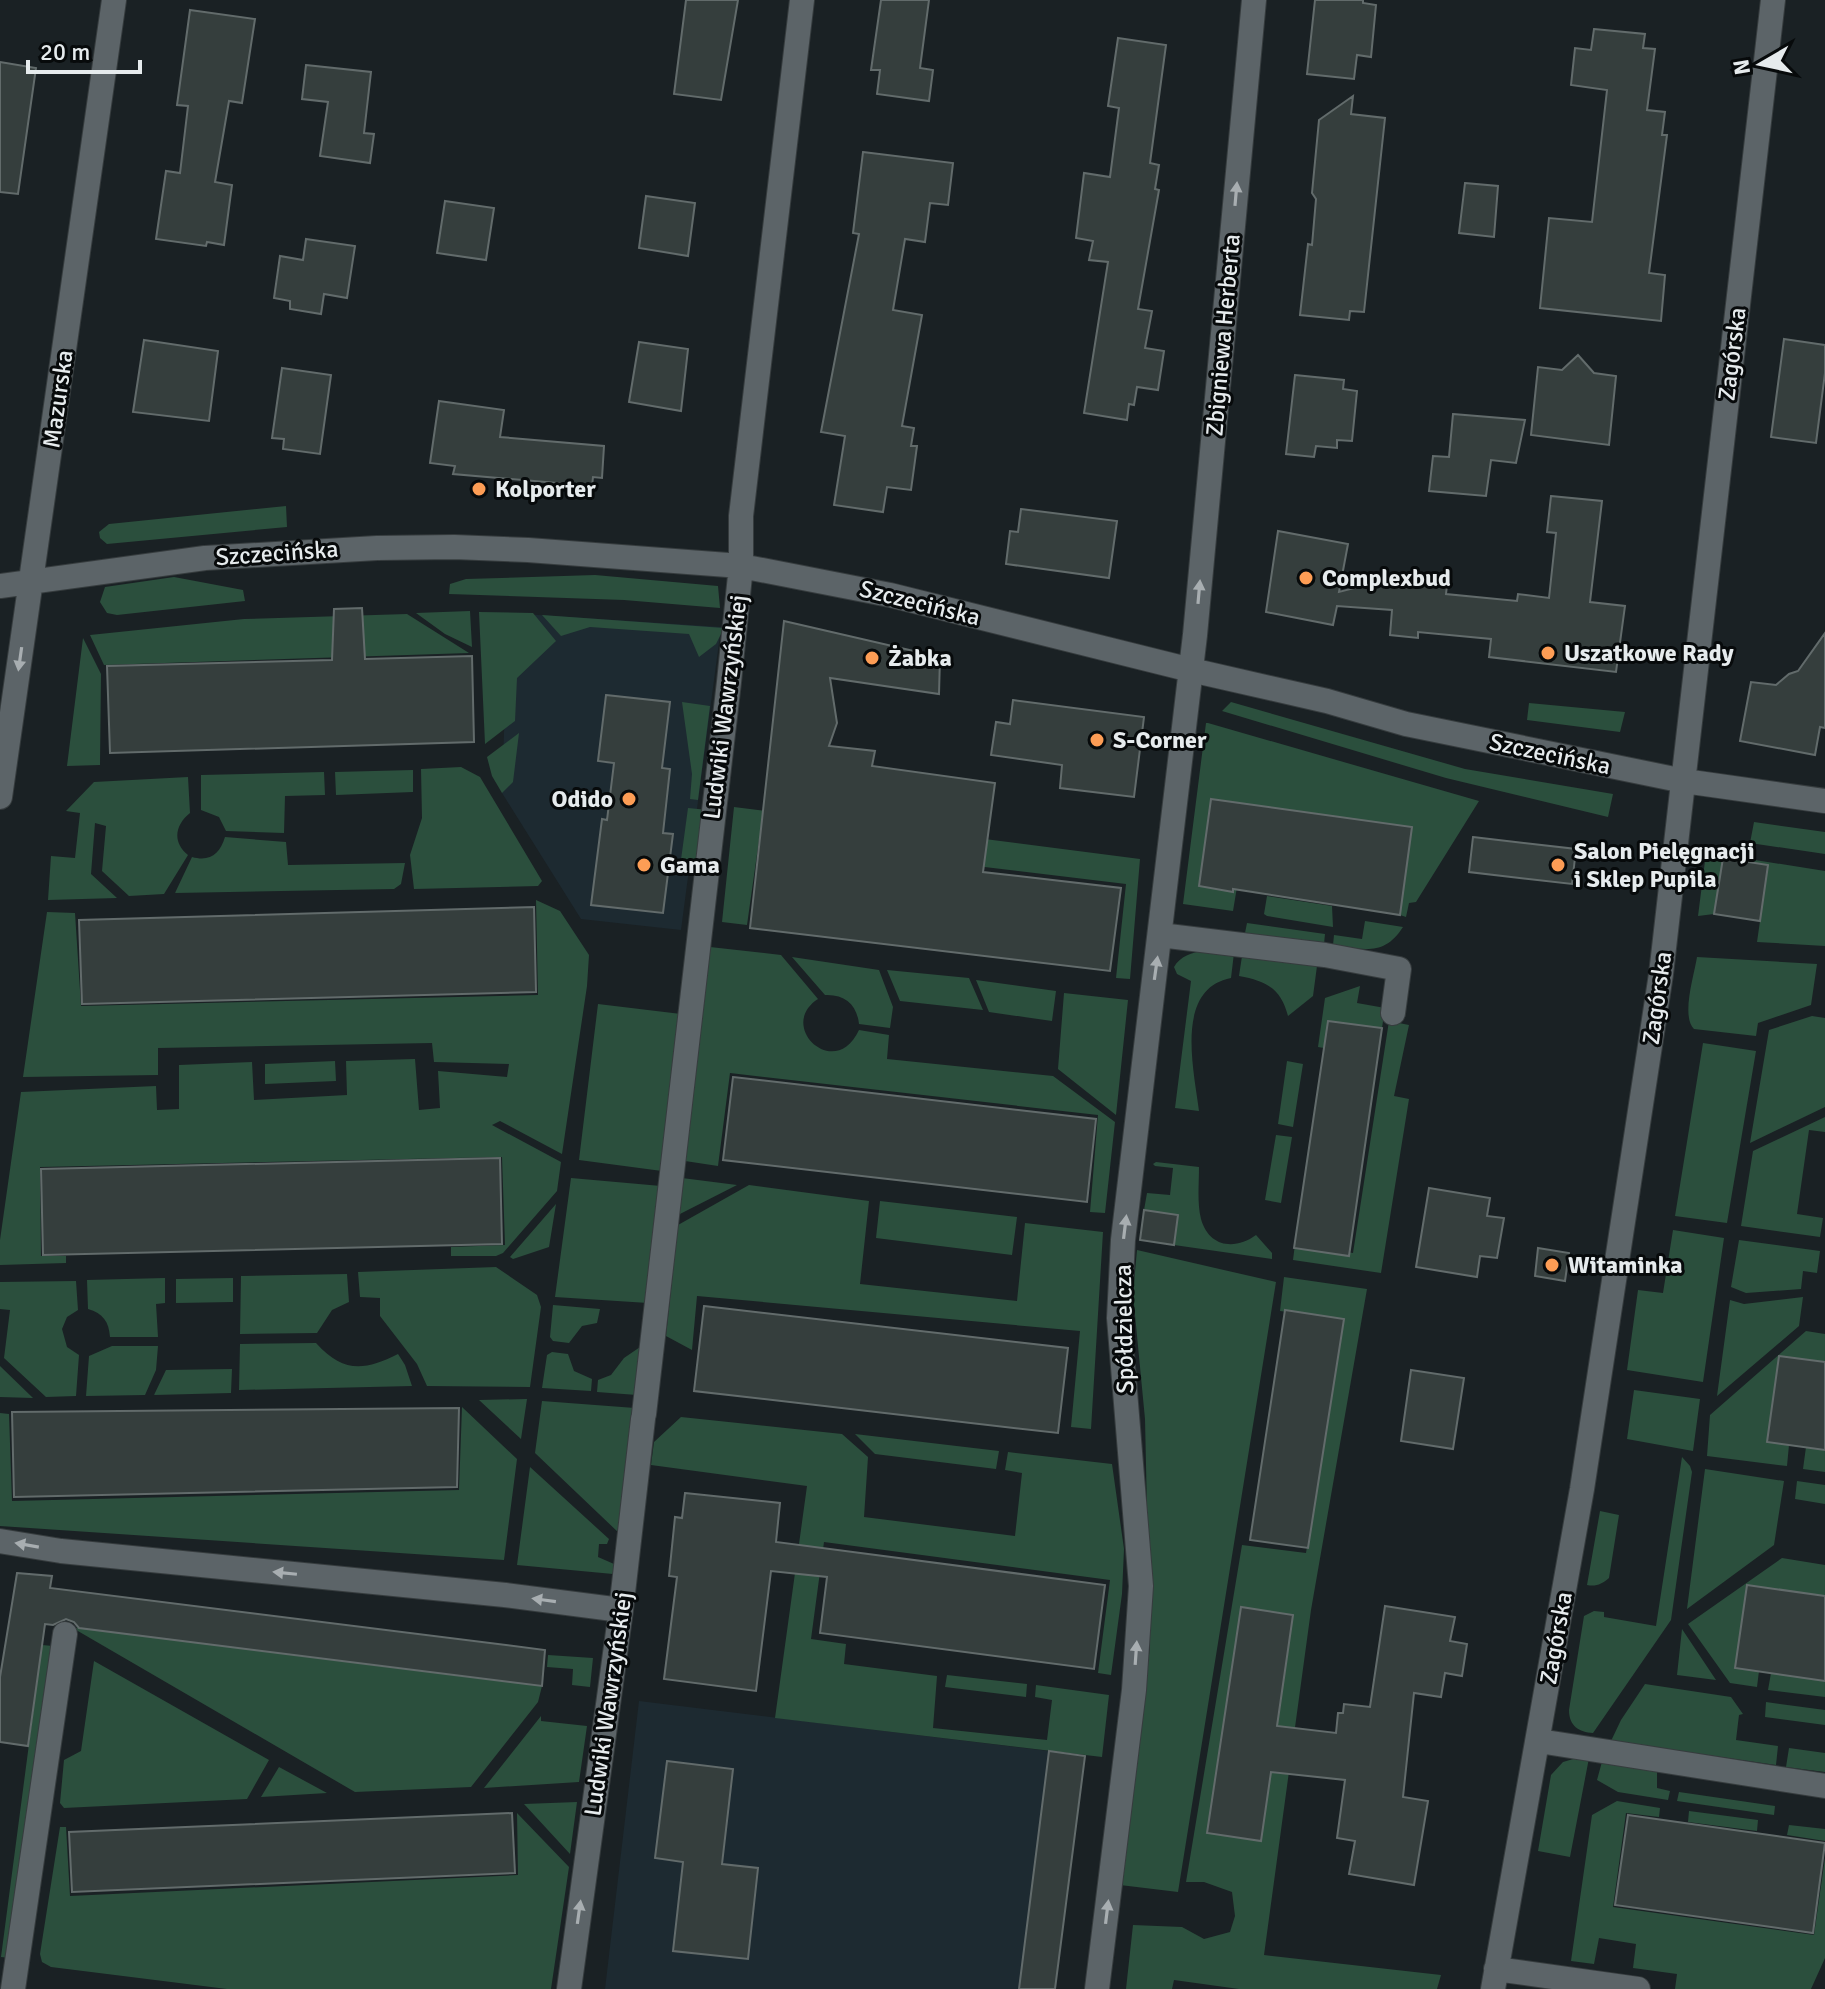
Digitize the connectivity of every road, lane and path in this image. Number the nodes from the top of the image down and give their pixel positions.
1 (114, 0) edge
2 (802, 0) edge
3 (1254, 0) edge
4 (1773, 0) edge
5 (741, 566) junction
6 (32, 581) junction
7 (0, 586) edge
8 (1191, 670) junction
9 (1684, 781) junction
10 (0, 797) edge
11 (1825, 801) edge
12 (1160, 935) junction
13 (1393, 1013) dead end
14 (0, 1541) edge
15 (621, 1610) junction
16 (65, 1634) dead end
17 (1539, 1741) junction
18 (1825, 1786) edge
19 (1494, 1979) edge
20 (13, 1989) edge
21 (569, 1989) edge
22 (1097, 1989) edge
23 (1638, 1989) edge

1 - 6 street, Mazurska
2 - 5 street, Ludwiki Wawrzyńskiej
8 -> 3 street, Zbigniewa Herberta
4 - 9 street, Zagórska
5 - 6 street, Szczecińska
5 - 8 street, Szczecińska
5 - 15 street, Ludwiki Wawrzyńskiej
6 - 7 street, Szczecińska
6 -> 10 street, Mazurska
8 - 9 street, Szczecińska
8 - 12 street, Spółdzielcza
9 - 11 street, Szczecińska
9 - 17 street, Zagórska
12 - 13 street
22 -> 12 street, Spółdzielcza
15 -> 14 street
21 -> 15 street, Ludwiki Wawrzyńskiej
16 - 20 street
17 - 18 street
17 - 19 street, Zagórska
19 - 23 street

